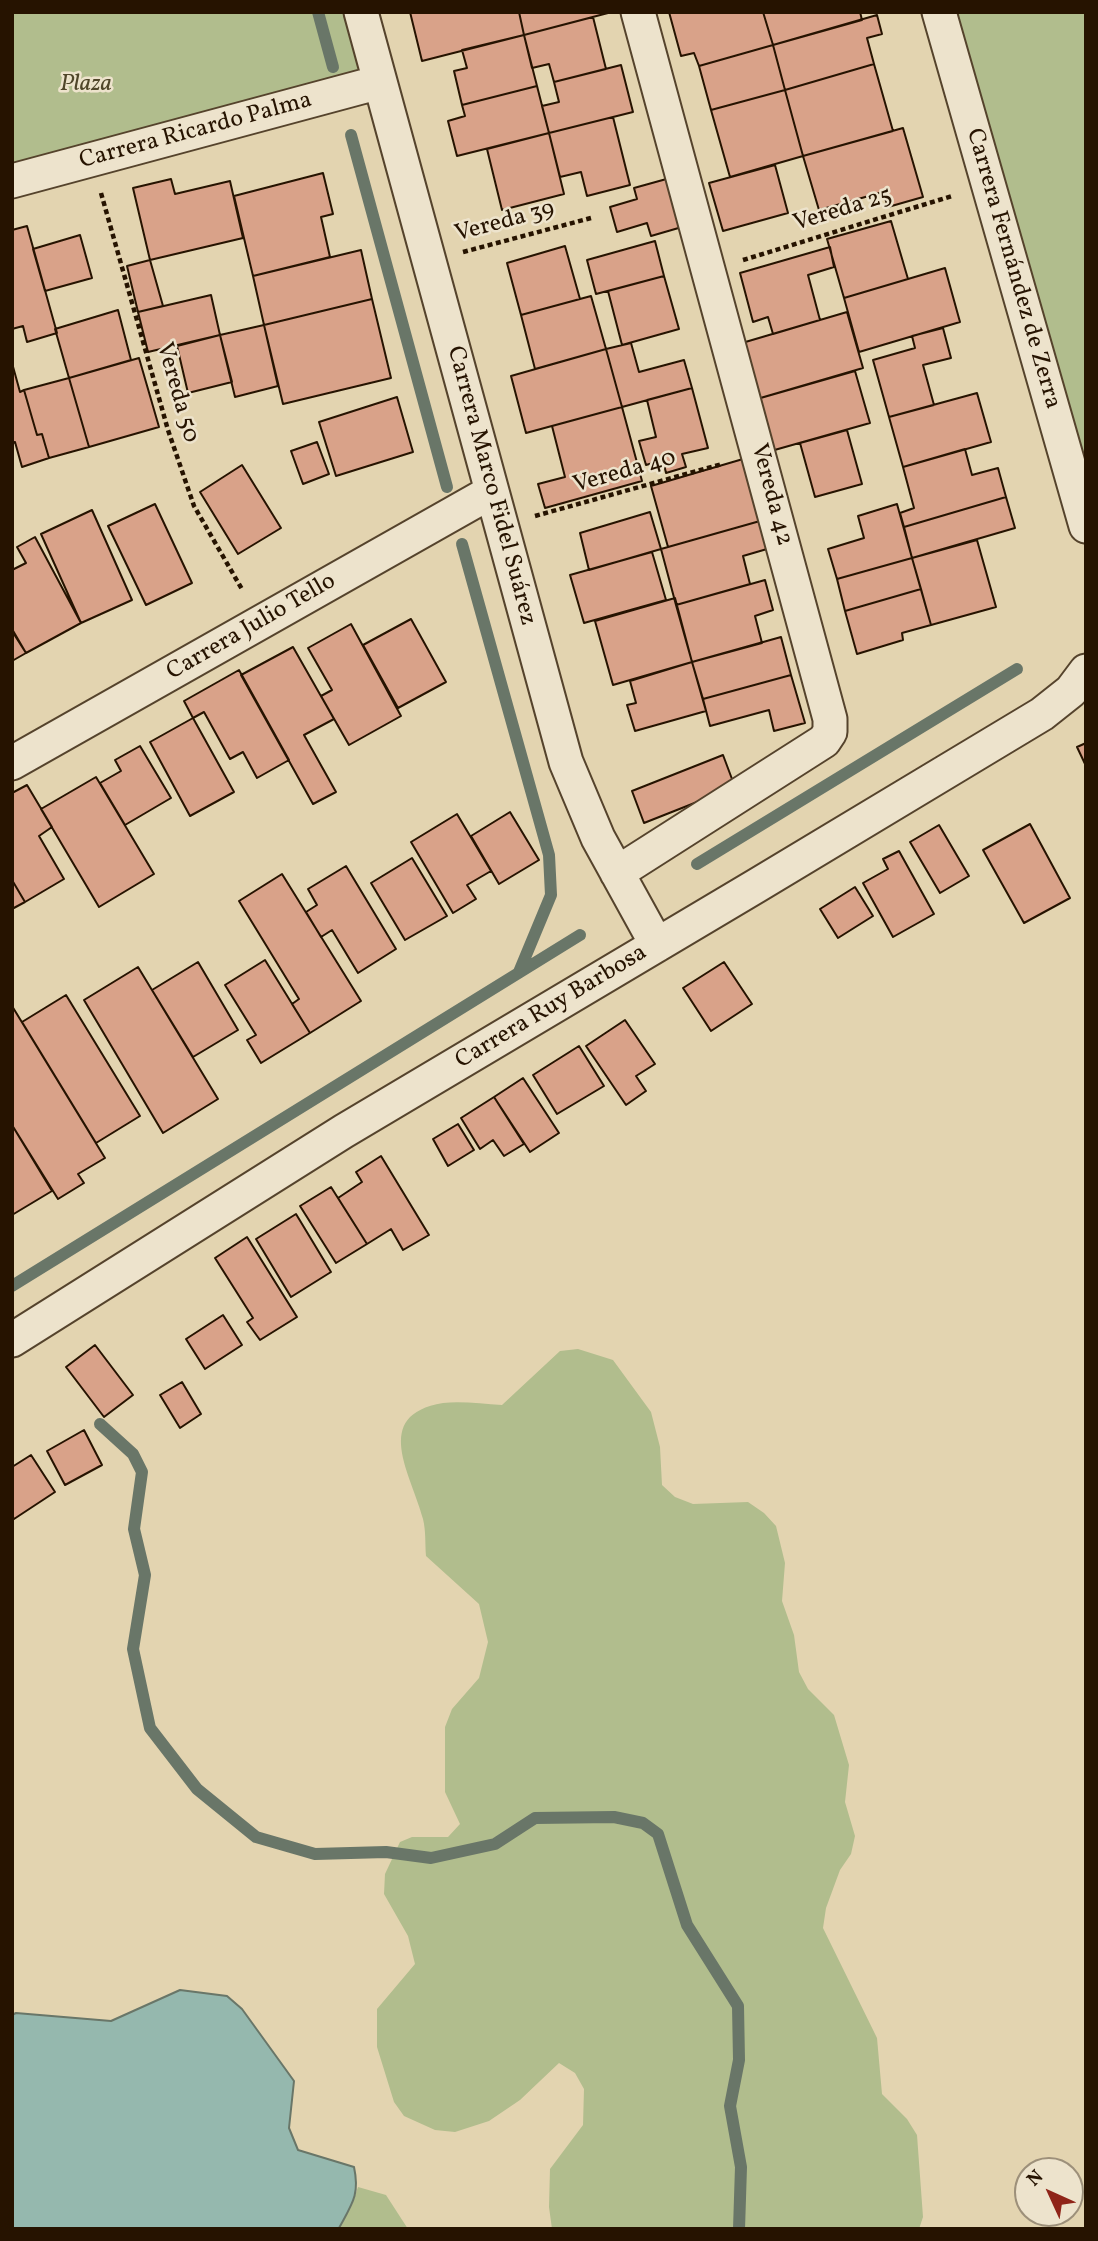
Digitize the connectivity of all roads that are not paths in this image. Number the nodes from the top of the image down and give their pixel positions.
1 (360, 12) edge
2 (638, 12) edge
3 (939, 12) edge
4 (380, 82) junction
5 (12, 181) edge
6 (491, 492) junction
7 (1086, 526) edge
8 (1086, 671) edge
9 (12, 763) edge
10 (617, 873) junction
11 (657, 945) junction
12 (12, 1340) edge

1 - 4 street, Carrera Marco Fidel Suárez
2 - 10 street, Vereda 42
3 - 7 street, Carrera Fernández de Zerra
4 - 5 street, Carrera Ricardo Palma
4 - 6 street, Carrera Marco Fidel Suárez
6 - 9 street, Carrera Julio Tello
6 - 10 street, Carrera Marco Fidel Suárez
8 - 11 street, Carrera Ruy Barbosa
10 - 11 street, Carrera Marco Fidel Suárez
11 - 12 street, Carrera Ruy Barbosa

